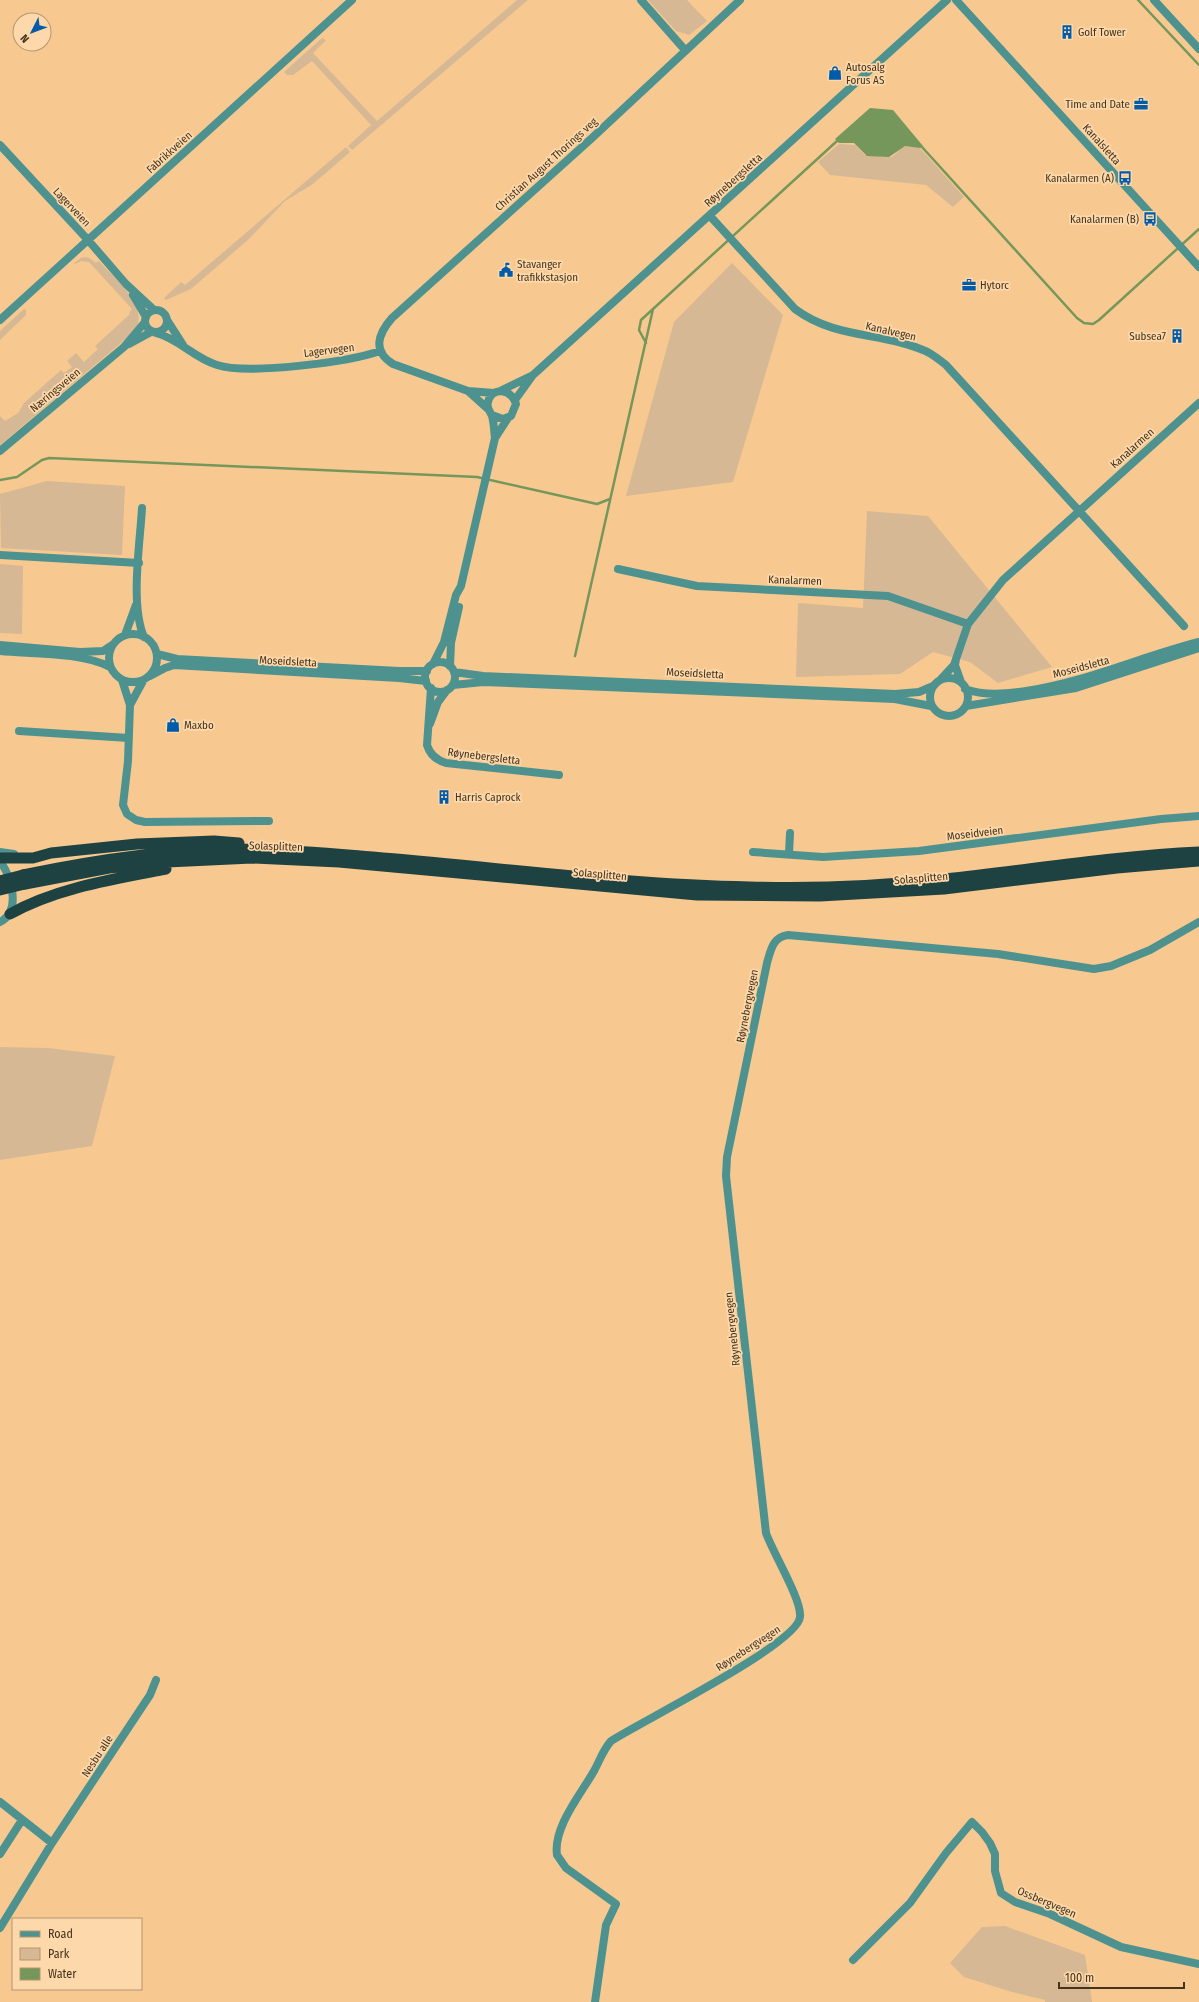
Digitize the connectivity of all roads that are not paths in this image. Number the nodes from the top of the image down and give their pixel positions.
1 (352, 0) edge
2 (641, 0) edge
3 (740, 0) edge
4 (947, 0) edge
5 (956, 0) edge
6 (1154, 0) edge
7 (1199, 48) edge
8 (685, 50) junction
9 (0, 146) edge
10 (710, 216) junction
11 (88, 240) junction
12 (1199, 267) edge
13 (126, 284) junction
14 (154, 310) junction
15 (0, 320) edge
16 (145, 320) junction
17 (167, 320) junction
18 (154, 332) junction
19 (124, 347) junction
20 (186, 349) junction
21 (380, 351) junction
22 (533, 375) junction
23 (468, 391) junction
24 (497, 392) junction
25 (515, 400) junction
26 (1199, 403) edge
27 (490, 412) junction
28 (508, 418) junction
29 (495, 438) junction
30 (0, 451) edge
31 (142, 508) dead end
32 (1080, 511) junction
33 (0, 555) edge
34 (139, 563) junction
35 (618, 570) dead end
36 (461, 586) junction
37 (137, 603) junction
38 (968, 624) junction
39 (1184, 626) dead end
40 (125, 635) junction
41 (144, 637) junction
42 (1199, 642) edge
43 (0, 645) edge
44 (112, 646) junction
45 (1199, 648) edge
46 (0, 651) edge
47 (157, 654) junction
48 (956, 656) junction
49 (433, 664) junction
50 (110, 666) junction
51 (452, 669) junction
52 (427, 671) junction
53 (147, 678) junction
54 (941, 679) junction
55 (122, 680) junction
56 (961, 682) junction
57 (428, 685) junction
58 (933, 686) junction
59 (450, 688) junction
60 (965, 689) junction
61 (130, 705) junction
62 (931, 706) junction
63 (966, 706) junction
64 (19, 731) dead end
65 (427, 732) junction
66 (129, 738) junction
67 (559, 775) dead end
68 (1199, 816) edge
69 (269, 821) dead end
70 (790, 833) dead end
71 (0, 852) edge
72 (312, 852) junction
73 (753, 852) dead end
74 (1199, 852) edge
75 (51, 854) junction
76 (789, 854) junction
77 (252, 858) junction
78 (0, 860) edge
79 (1199, 861) edge
80 (24, 880) junction
81 (0, 881) edge
82 (0, 890) edge
83 (10, 914) junction
84 (0, 922) edge
85 (1199, 922) edge
86 (156, 1680) dead end
87 (0, 1802) edge
88 (22, 1820) junction
89 (52, 1843) junction
90 (0, 1854) edge
91 (0, 1928) edge
92 (853, 1960) dead end
93 (1199, 1964) edge
94 (595, 2002) edge

1 - 11 street, Fabrikkveien
2 - 8 street
3 - 8 street, Christian August Thorings veg
4 - 10 street, Røynebergsletta
5 - 12 street, Kanalsletta
6 - 7 street
8 - 21 street, Christian August Thorings veg
9 - 11 street, Lagerveien
10 - 22 street, Røynebergsletta
10 - 32 street, Kanalvegen
11 - 13 street, Lagerveien
11 - 15 street, Fabrikkveien
13 - 14 street, Lagerveien
13 - 16 street, Lagerveien
14 - 16 street
14 - 17 street
16 - 18 street
16 - 19 street, Næringsveien
17 - 18 street
17 - 20 street, Lagervegen
18 - 19 street, Næringsveien
18 - 20 street, Lagervegen
19 - 30 street, Næringsveien
20 - 21 street, Lagervegen
21 - 23 street
22 - 24 street, Røynebergsletta
22 - 25 street, Røynebergsletta
23 - 24 street
23 - 27 street
24 - 25 street
24 - 27 street
25 - 28 street
26 - 32 street, Kanalarmen
27 - 28 street
27 - 29 street
28 - 29 street
29 - 36 street
31 - 34 street
32 - 38 street, Kanalarmen
32 - 39 street
33 - 34 street
34 - 37 street
35 - 38 street, Kanalarmen
36 - 49 street
36 - 51 street
37 - 40 street
37 - 41 street
38 - 48 street, Kanalarmen
40 - 41 street
40 - 44 street
41 - 47 street
42 - 60 street, Moseidsletta
43 - 44 street
44 - 50 street
45 - 63 street, Moseidsletta
46 - 50 street
47 - 52 street, Moseidsletta
47 - 53 street
48 - 54 street, Kanalarmen
48 - 56 street, Kanalarmen
49 - 51 street
49 - 52 street
50 - 55 street
51 - 58 street, Moseidsletta
51 - 59 street
52 - 57 street
53 - 55 street
53 - 57 street, Moseidsletta
53 - 61 street
54 - 56 street
54 - 58 street
55 - 61 street
56 - 60 street
57 - 59 street
57 - 65 street, Røynebergsletta
58 - 62 street
59 - 62 street, Moseidsletta
59 - 65 street, Røynebergsletta
60 - 63 street
61 - 66 street
62 - 63 street
64 - 66 street
65 - 67 street, Røynebergsletta
66 - 69 street
68 - 76 street, Moseidveien
70 - 76 street
71 - 75 street
72 - 74 highway, Solasplitten
72 - 75 highway
72 - 80 highway, Solasplitten
73 - 76 street, Moseidveien
75 - 78 highway
77 - 79 highway, Solasplitten
77 - 80 highway, Solasplitten
77 - 83 highway
78 - 83 street
80 - 81 highway, Solasplitten, bridge
80 - 82 highway, Solasplitten, bridge
83 - 84 street
85 - 94 street, Røynebergvegen
86 - 89 street, Nesbu alle
87 - 88 street
88 - 89 street
88 - 90 street
89 - 91 street, Nesbu alle
92 - 93 street, Ossbergvegen

